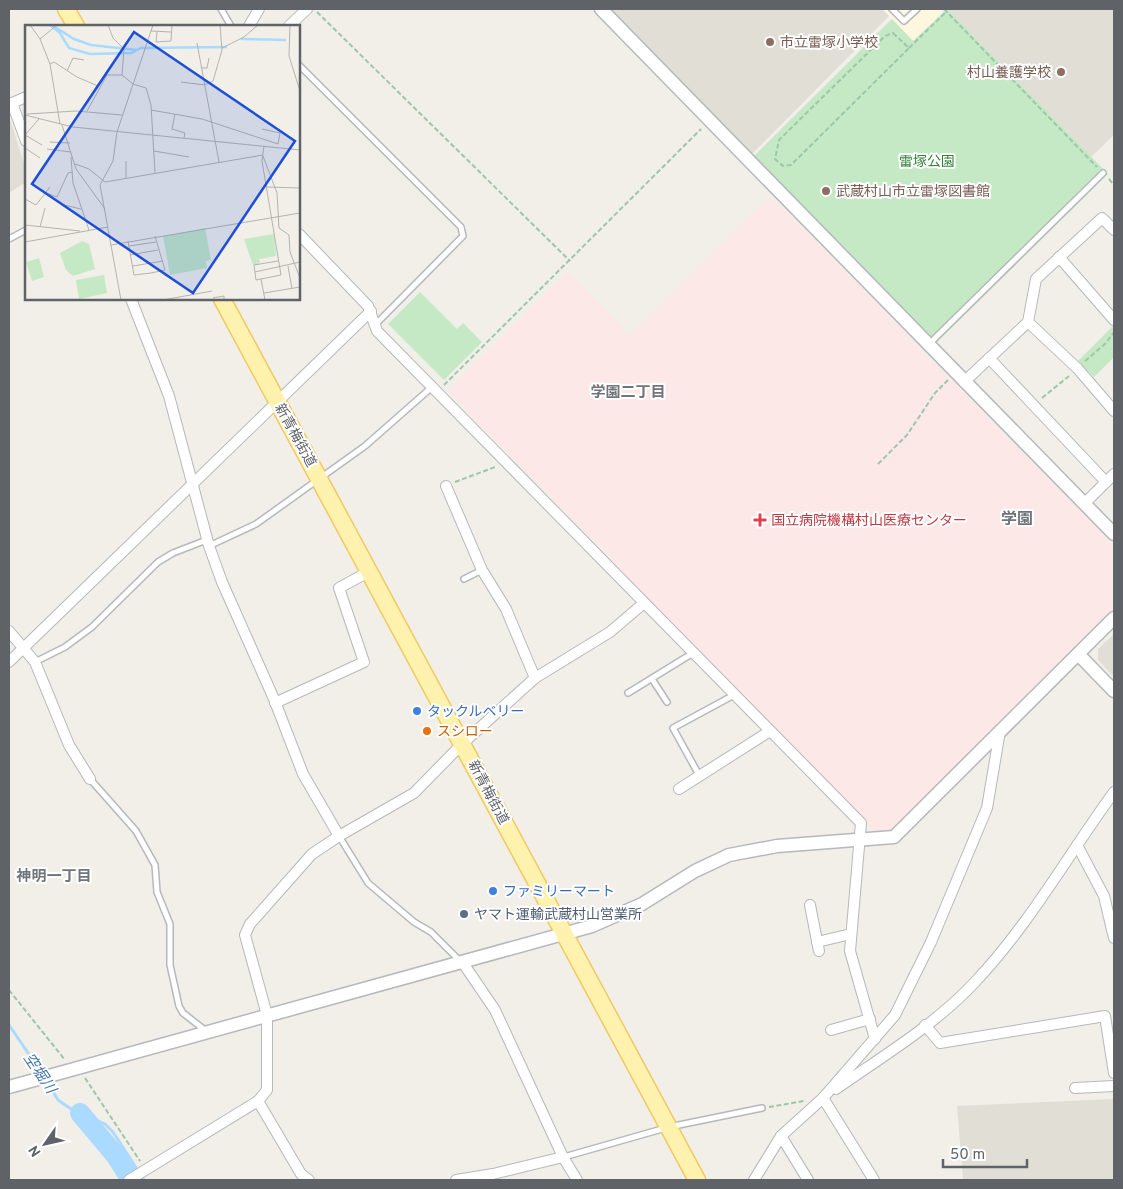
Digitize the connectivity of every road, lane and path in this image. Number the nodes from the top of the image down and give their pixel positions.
1 (66, 9) edge
2 (221, 9) edge
3 (259, 9) edge
4 (307, 9) edge
5 (314, 9) edge
6 (601, 9) edge
7 (892, 9) edge
8 (917, 9) edge
9 (944, 9) edge
10 (946, 12) junction
11 (75, 25) edge
12 (230, 25) edge
13 (250, 25) edge
14 (290, 25) edge
15 (909, 48) junction
16 (300, 66) edge
17 (25, 98) edge
18 (710, 119) junction
19 (25, 138) edge
20 (1103, 173) joint
21 (1114, 230) edge
22 (25, 231) edge
23 (300, 235) edge
24 (9, 239) edge
25 (1059, 258) junction
26 (570, 261) junction
27 (131, 300) edge
28 (223, 300) edge
29 (371, 311) junction
30 (1114, 320) edge
31 (1028, 322) junction
32 (374, 325) junction
33 (928, 345) junction
34 (989, 358) junction
35 (950, 378) dead end
36 (964, 382) junction
37 (435, 389) junction
38 (278, 401) junction
39 (1114, 411) edge
40 (506, 463) junction
41 (878, 464) dead end
42 (1114, 474) edge
43 (320, 478) junction
44 (1106, 482) junction
45 (192, 484) junction
46 (446, 486) joint
47 (1084, 504) junction
48 (1114, 534) edge
49 (209, 546) junction
50 (482, 570) junction
51 (370, 571) junction
52 (464, 579) dead end
53 (644, 604) junction
54 (1114, 618) edge
55 (9, 631) edge
56 (24, 646) junction
57 (693, 653) junction
58 (1078, 654) junction
59 (9, 662) edge
60 (35, 662) junction
61 (535, 678) junction
62 (652, 679) junction
63 (1114, 691) edge
64 (628, 692) dead end
65 (734, 695) junction
66 (667, 702) dead end
67 (276, 703) junction
68 (770, 731) junction
69 (1000, 731) junction
70 (462, 744) junction
71 (700, 776) junction
72 (90, 779) joint
73 (679, 789) dead end
74 (1114, 792) edge
75 (339, 836) junction
76 (861, 839) junction
77 (1077, 845) junction
78 (810, 905) dead end
79 (566, 934) junction
80 (851, 934) junction
81 (1114, 938) edge
82 (463, 963) junction
83 (9, 990) edge
84 (267, 1015) junction
85 (870, 1019) junction
86 (925, 1025) junction
87 (831, 1030) dead end
88 (208, 1033) junction
89 (875, 1039) junction
90 (74, 1070) junction
91 (1114, 1073) edge
92 (1114, 1086) edge
93 (9, 1087) edge
94 (1075, 1088) dead end
95 (823, 1098) junction
96 (258, 1101) junction
97 (762, 1108) joint
98 (669, 1127) junction
99 (781, 1136) junction
100 (563, 1157) junction
101 (145, 1170) junction
102 (129, 1180) edge
103 (308, 1180) edge
104 (456, 1180) edge
105 (577, 1180) edge
106 (697, 1180) edge
107 (754, 1180) edge
108 (808, 1180) edge
109 (874, 1180) edge

1 - 11 main road
2 - 12 lane
3 - 13 street
4 - 14 street
5 - 26 path
6 - 18 street
7 - 8 lane
9 - 10 path
10 - 15 path
10 - 20 path
15 - 15 path
16 - 32 lane
17 - 19 street
18 - 26 path
18 - 33 street
20 - 33 lane
21 - 25 street
22 - 24 lane
23 - 29 street
25 - 30 street
25 - 31 street
26 - 37 path
27 - 45 street
28 - 38 main road, 新青梅街道
29 - 32 street
29 - 38 street
31 - 34 street
31 - 39 street
32 - 37 street
33 - 36 street
34 - 36 street
34 - 44 street
35 - 41 path
36 - 47 street
37 - 40 street
37 - 43 lane
38 - 43 main road, 新青梅街道
38 - 45 street
40 - 46 path
40 - 53 street
42 - 44 street
43 - 49 lane
43 - 51 main road, 新青梅街道
44 - 47 street
45 - 49 street
45 - 56 street
46 - 50 street
47 - 48 street
49 - 60 lane
49 - 67 street
50 - 52 lane
50 - 61 street
51 - 67 street
51 - 70 main road, 新青梅街道
53 - 57 street
53 - 61 street
54 - 58 street
55 - 56 street
56 - 59 street
56 - 60 street
57 - 62 lane
57 - 65 street
58 - 63 street
58 - 69 street
60 - 72 street
61 - 70 street
62 - 64 lane
62 - 66 lane
65 - 68 street
65 - 71 lane
67 - 75 street
68 - 71 street
68 - 76 street
69 - 76 street
69 - 89 street
70 - 75 street
70 - 79 main road, 新青梅街道
71 - 73 street
72 - 88 lane
74 - 77 street
75 - 82 lane
75 - 84 street
76 - 79 street
76 - 80 street
77 - 81 street
77 - 86 street
78 - 80 street
79 - 82 street
79 - 98 main road, 新青梅街道
80 - 85 street
82 - 84 street
82 - 100 street
83 - 90 path
84 - 88 street
84 - 96 street
85 - 87 street
85 - 89 street
86 - 91 street
86 - 95 street
88 - 90 street
89 - 95 street
90 - 93 street
90 - 101 path
92 - 94 street
95 - 97 path
95 - 99 street
95 - 109 street
96 - 101 street
96 - 103 street
97 - 98 lane
98 - 100 lane
98 - 106 main road, 新青梅街道
99 - 107 street
99 - 108 street
100 - 104 street
100 - 105 street
101 - 102 street

